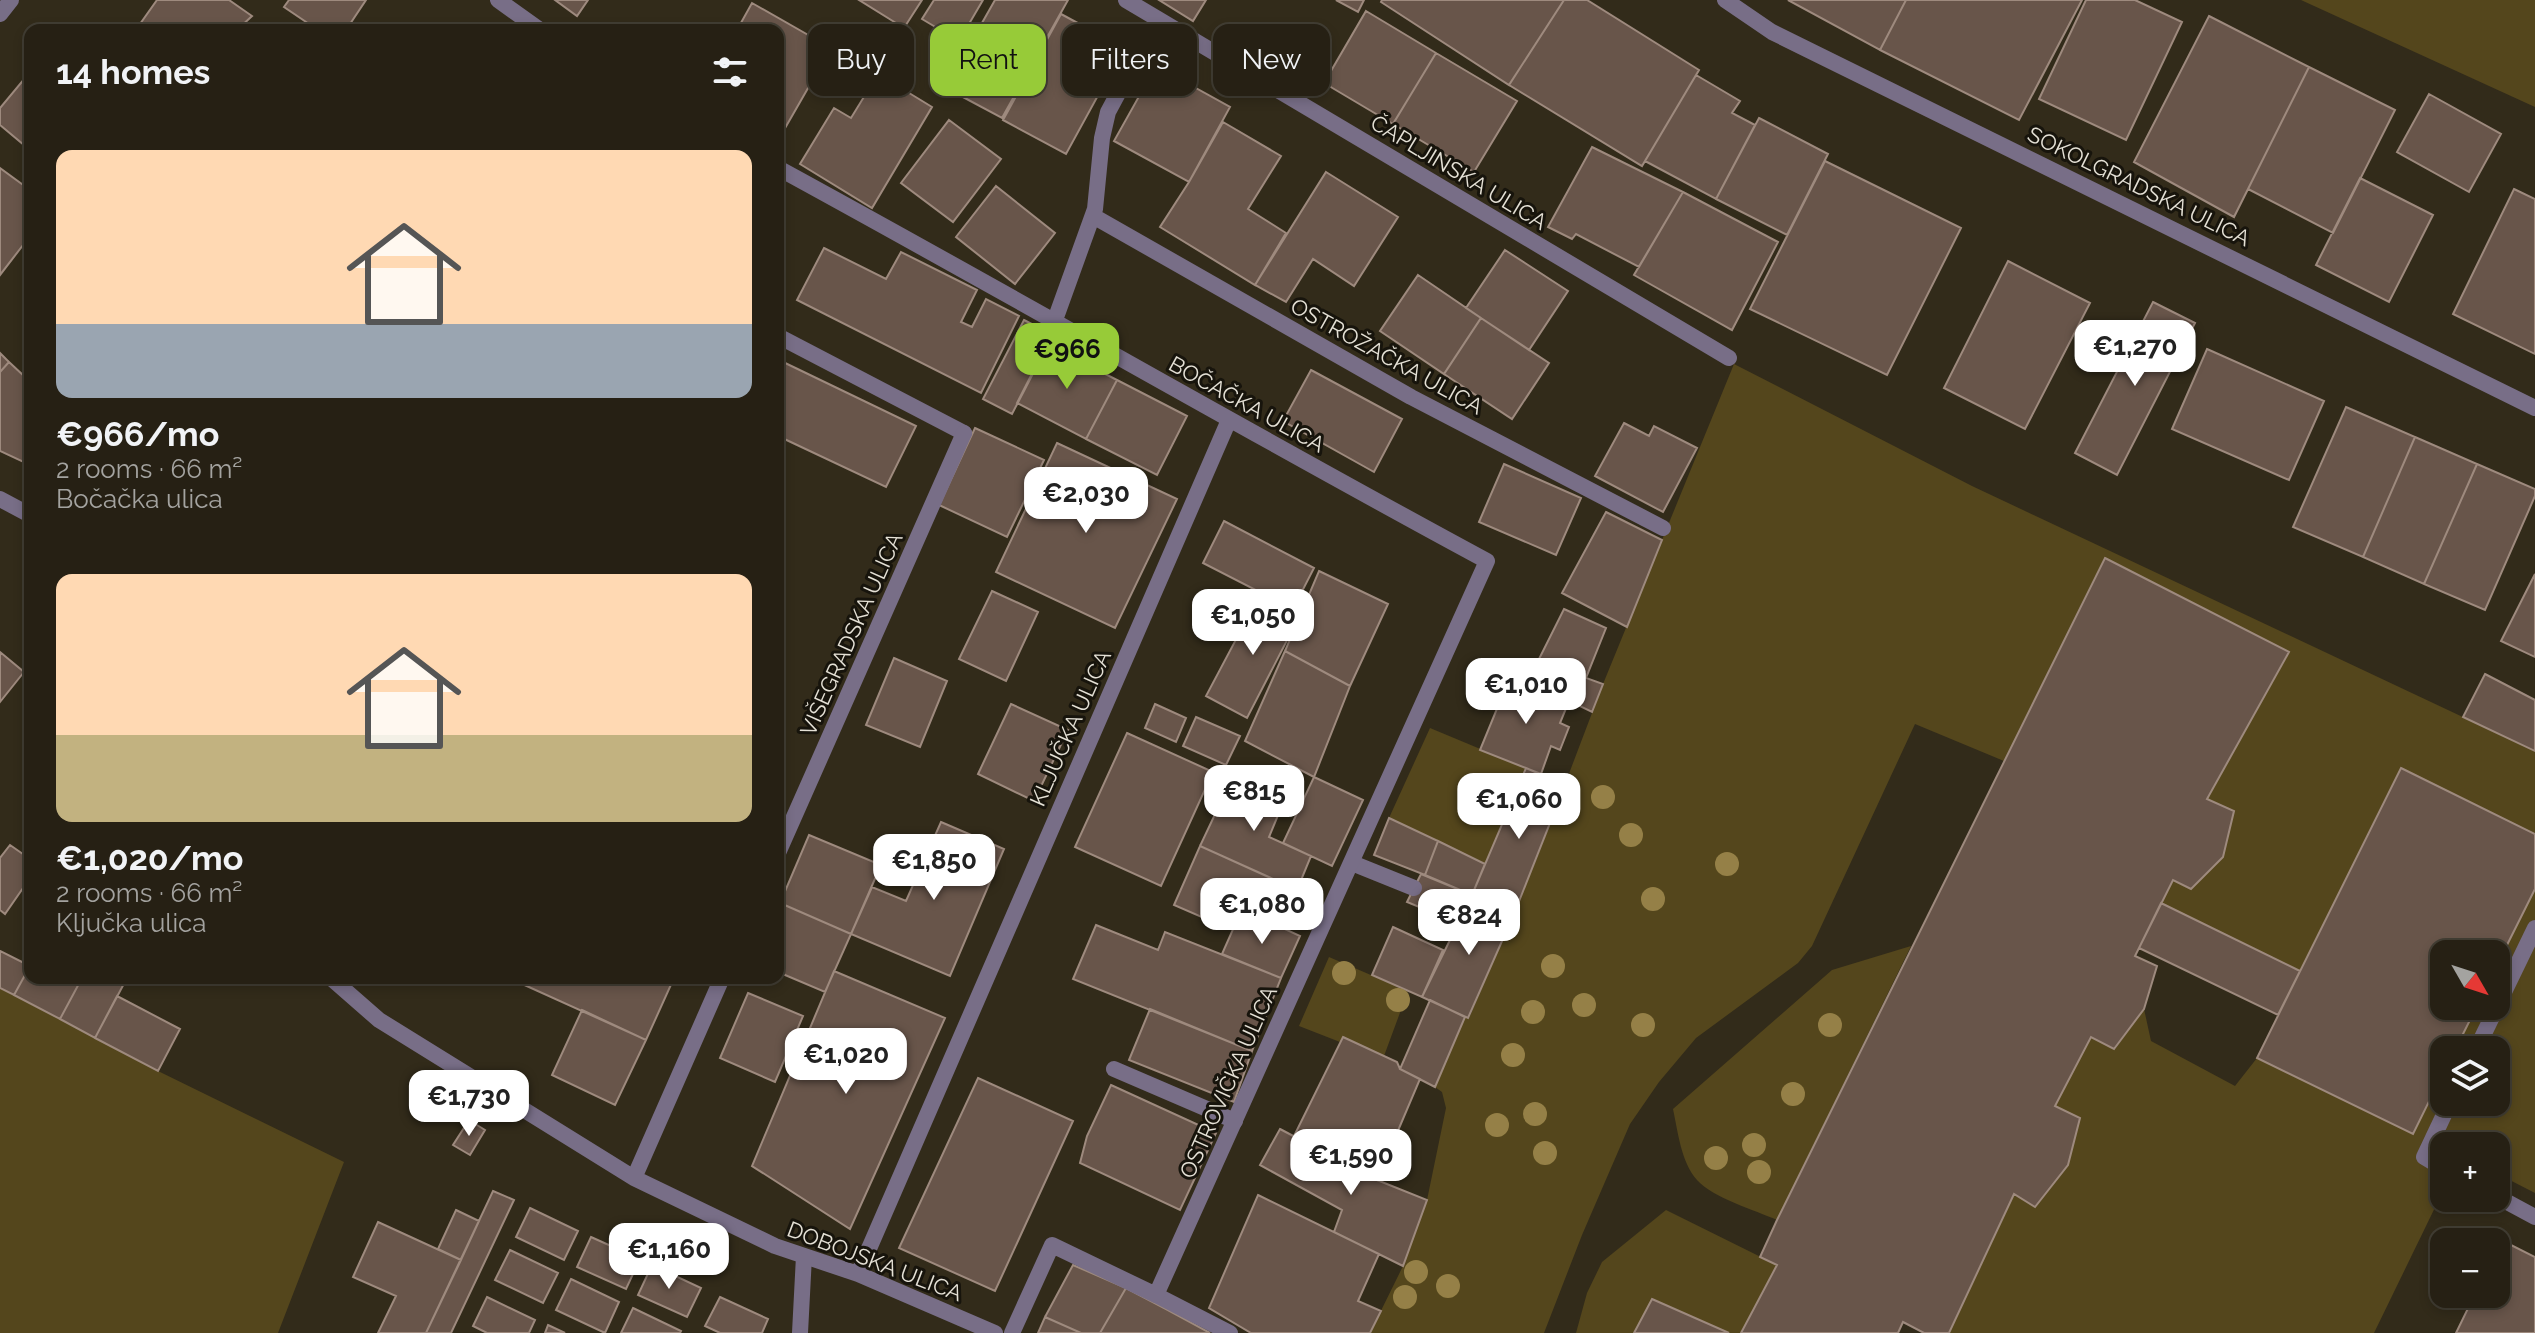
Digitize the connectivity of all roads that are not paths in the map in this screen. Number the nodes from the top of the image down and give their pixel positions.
1 (11, 0) edge
2 (498, 0) edge
3 (1126, 0) edge
4 (1725, 0) edge
5 (0, 14) edge
6 (1158, 19) junction
7 (532, 24) edge
8 (784, 171) edge
9 (1093, 216) junction
10 (1055, 320) junction
11 (784, 339) edge
12 (1729, 358) dead end
13 (2535, 408) edge
14 (1229, 420) junction
15 (0, 499) edge
16 (24, 512) edge
17 (1663, 528) dead end
18 (1487, 561) joint
19 (784, 839) edge
20 (1352, 863) junction
21 (1414, 888) dead end
22 (2535, 928) edge
23 (338, 984) edge
24 (719, 984) edge
25 (2483, 1036) edge
26 (1114, 1069) dead end
27 (1235, 1121) junction
28 (2430, 1144) edge
29 (2430, 1161) edge
30 (634, 1178) junction
31 (2510, 1204) edge
32 (2535, 1217) edge
33 (804, 1256) junction
34 (858, 1274) junction
35 (1156, 1295) junction
36 (800, 1333) edge
37 (995, 1333) edge
38 (1012, 1333) edge
39 (1230, 1333) edge

1 - 5 street
2 - 7 street
3 - 6 street, ČAPLJINSKA ULICA
4 - 13 street, SOKOLGRADSKA ULICA
6 - 9 street
6 - 12 street, ČAPLJINSKA ULICA
8 - 10 street, BOČAČKA ULICA
9 - 10 street
9 - 17 street, OSTROŽAČKA ULICA
10 - 14 street, BOČAČKA ULICA
11 - 19 street, VIŠEGRADSKA ULICA
14 - 18 street, BOČAČKA ULICA
14 - 34 street, KLJUČKA ULICA
15 - 16 street
18 - 20 street, OSTROVIČKA ULICA
20 - 21 street
20 - 27 street, OSTROVIČKA ULICA
22 - 25 street
23 - 30 street, DOBOJSKA ULICA
24 - 30 street
26 - 27 street
27 - 35 street, OSTROVIČKA ULICA
28 - 29 street
30 - 33 street, DOBOJSKA ULICA
31 - 32 street
33 - 34 street, DOBOJSKA ULICA
33 - 36 street
34 - 37 street, DOBOJSKA ULICA
35 - 38 street
35 - 39 street

